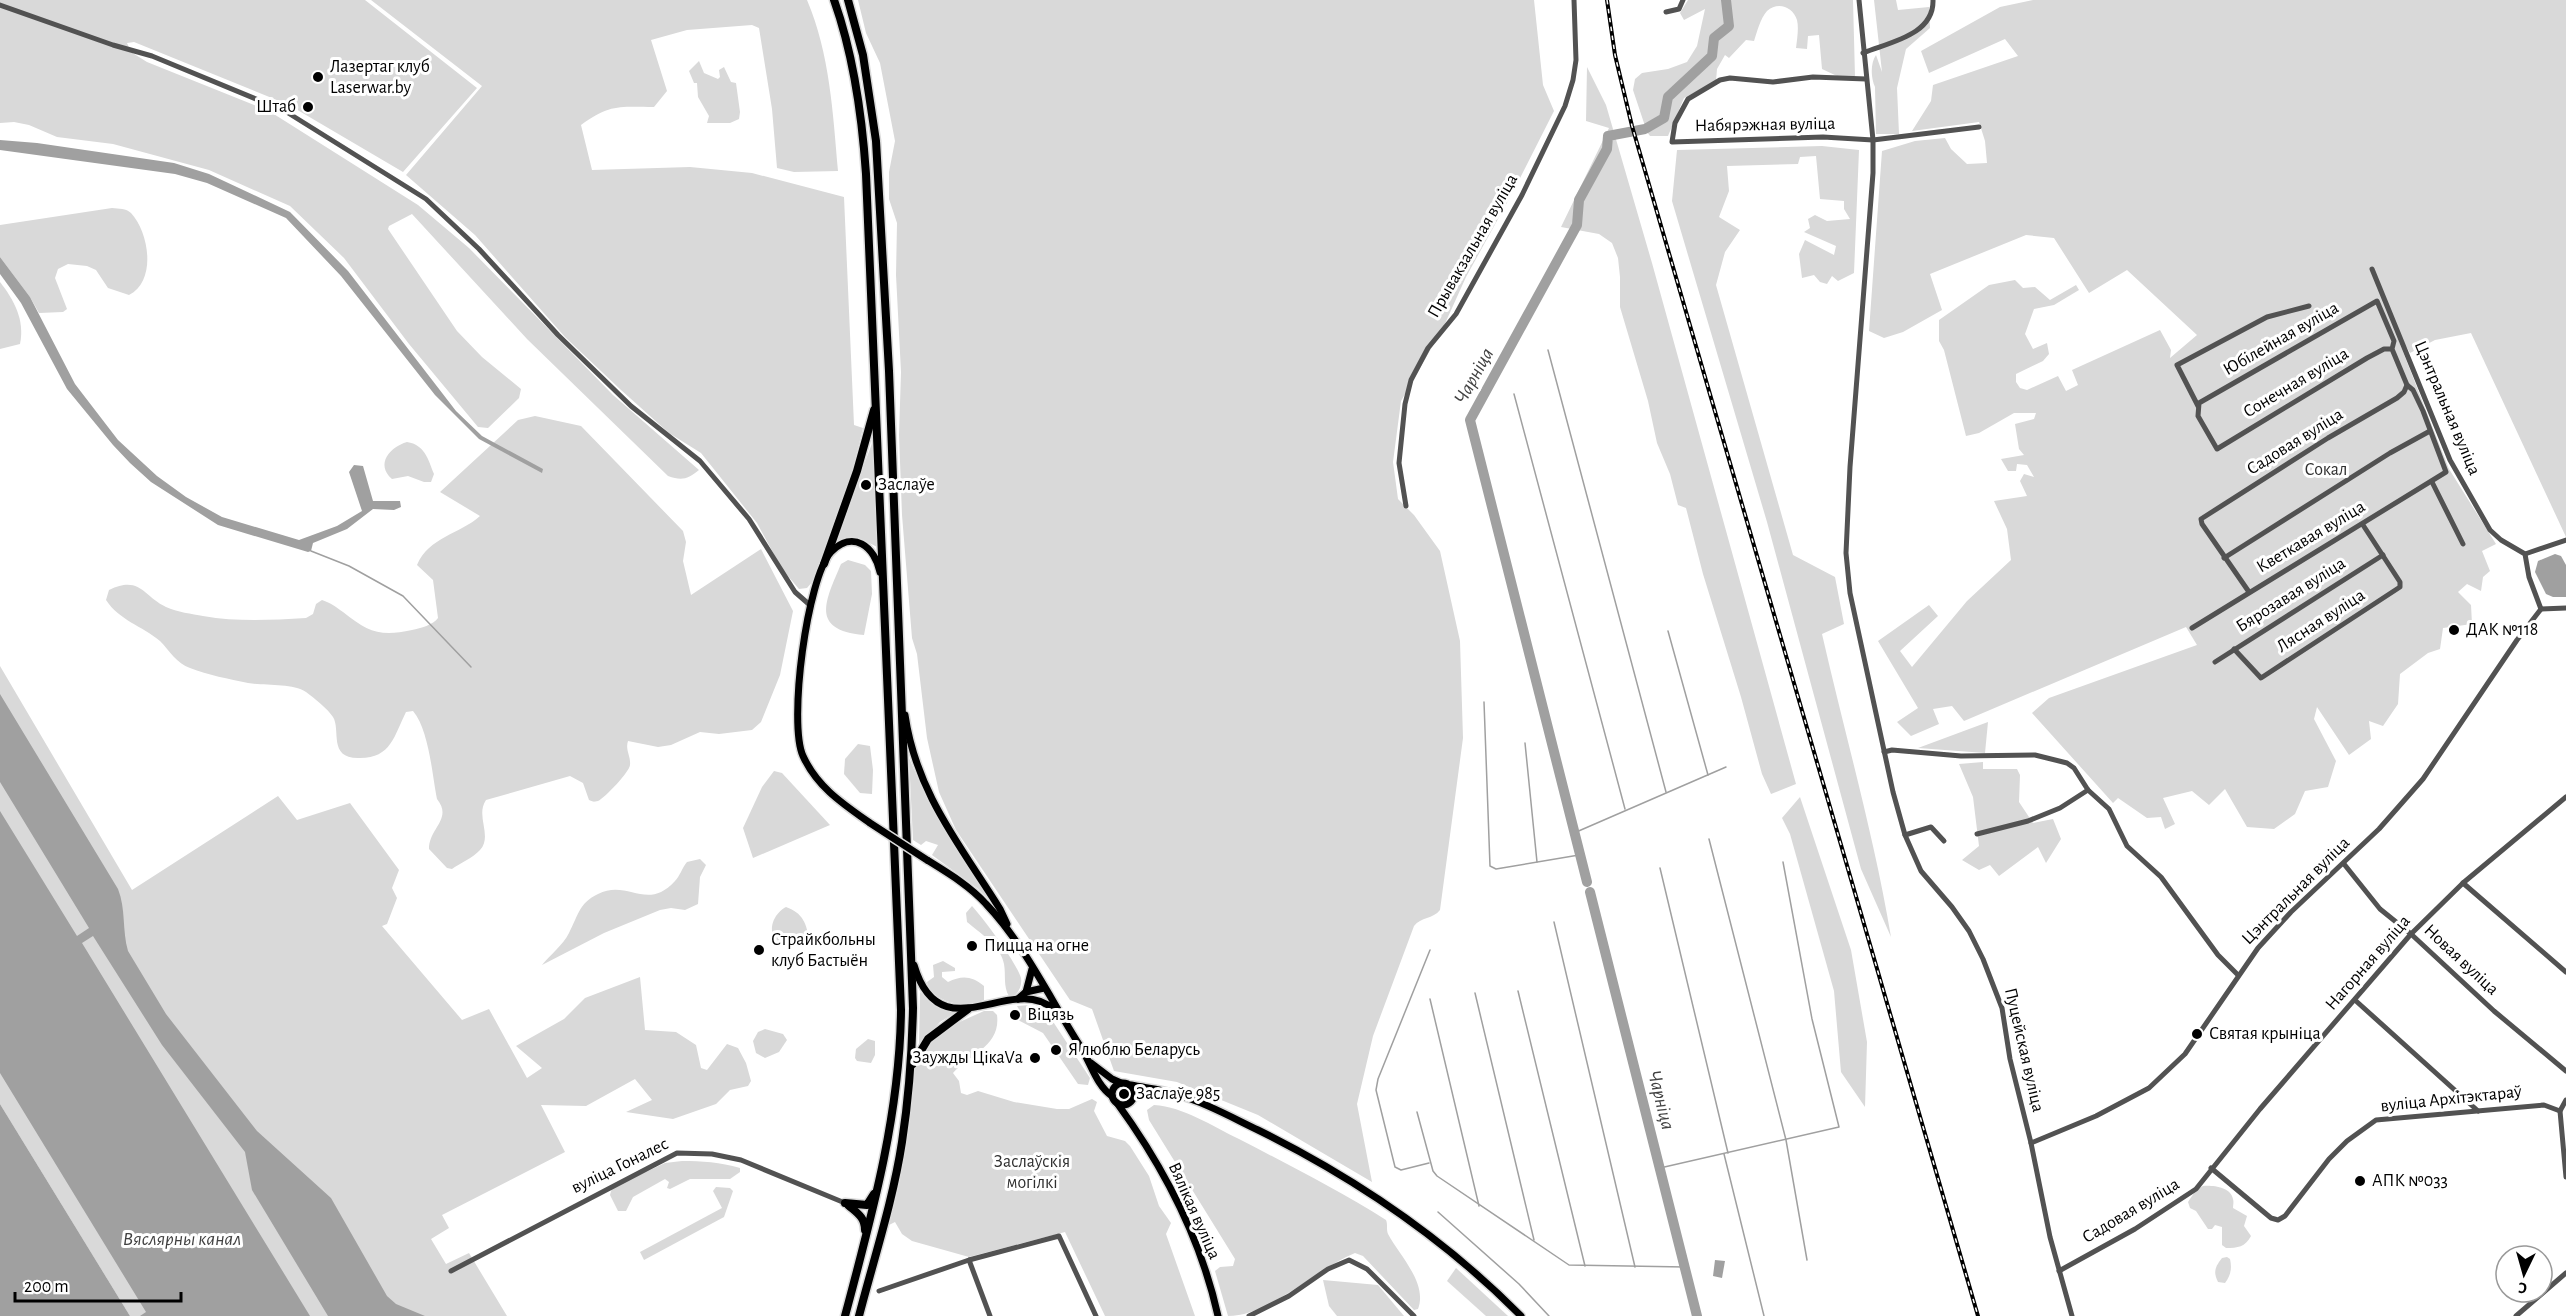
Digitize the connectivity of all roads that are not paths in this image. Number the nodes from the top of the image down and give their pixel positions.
1 (834, 0) edge
2 (848, 0) edge
3 (1574, 0) edge
4 (1683, 0) edge
5 (1859, 0) edge
6 (1933, 0) edge
7 (0, 5) edge
8 (1666, 12) dead end
9 (1863, 52) junction
10 (1866, 79) junction
11 (1979, 127) dead end
12 (1873, 140) junction
13 (2372, 269) dead end
14 (2309, 306) dead end
15 (2392, 349) junction
16 (2407, 355) junction
17 (2397, 359) junction
18 (2407, 385) junction
19 (876, 394) junction
20 (2198, 405) junction
21 (2430, 431) junction
22 (2432, 482) junction
23 (1406, 506) dead end
24 (2363, 525) junction
25 (2566, 540) edge
26 (2463, 544) dead end
27 (2525, 554) junction
28 (2383, 555) junction
29 (2224, 558) junction
30 (824, 564) junction
31 (883, 591) junction
32 (2249, 592) junction
33 (811, 606) junction
34 (2566, 608) edge
35 (2541, 609) junction
36 (2192, 628) dead end
37 (2234, 649) junction
38 (2215, 662) dead end
39 (901, 682) junction
40 (1884, 752) junction
41 (2088, 790) junction
42 (2566, 797) edge
43 (1977, 834) dead end
44 (1905, 835) junction
45 (1944, 841) dead end
46 (2344, 864) junction
47 (2463, 883) junction
48 (2411, 934) junction
49 (1011, 935) junction
50 (911, 955) junction
51 (1032, 969) junction
52 (2566, 972) edge
53 (2238, 975) junction
54 (1044, 988) junction
55 (1026, 992) junction
56 (1018, 999) junction
57 (1038, 999) junction
58 (2356, 1001) junction
59 (968, 1009) junction
60 (1059, 1014) junction
61 (1090, 1061) junction
62 (910, 1070) junction
63 (2566, 1071) edge
64 (1122, 1083) junction
65 (1131, 1085) junction
66 (1167, 1091) junction
67 (1133, 1099) junction
68 (1115, 1100) junction
69 (2566, 1100) edge
70 (2478, 1111) junction
71 (2560, 1111) junction
72 (1131, 1122) junction
73 (2031, 1143) junction
74 (2211, 1168) junction
75 (2566, 1177) edge
76 (880, 1182) junction
77 (845, 1203) junction
78 (865, 1240) junction
79 (969, 1260) junction
80 (451, 1271) dead end
81 (2059, 1271) junction
82 (2566, 1273) edge
83 (879, 1291) dead end
84 (845, 1316) edge
85 (859, 1316) edge
86 (990, 1316) edge
87 (1096, 1316) edge
88 (1218, 1316) edge
89 (1249, 1316) edge
90 (1414, 1316) edge
91 (1521, 1316) edge
92 (2072, 1316) edge
93 (2516, 1316) edge

1 - 19 highway
2 - 39 highway
3 - 23 street, Прывакзальная вуліца
4 - 8 street
5 - 9 street, Пуцейская вуліца
6 - 9 street
7 - 33 street
9 - 10 street, Пуцейская вуліца
10 - 12 street, Пуцейская вуліца
10 - 12 street, Набярэжная вуліца
11 - 12 street, Набярэжная вуліца
12 - 40 street, Пуцейская вуліца
13 - 16 street, Цэнтральная вуліца
14 - 20 street
15 - 17 street
15 - 20 street, Сонечная вуліца
15 - 20 street, Юбілейная вуліца
16 - 17 street
16 - 27 street, Цэнтральная вуліца
17 - 18 street
18 - 21 street
18 - 29 street, Садовая вуліца
19 - 30 highway
19 - 31 highway
21 - 22 street, Кветкавая вуліца
21 - 29 street
22 - 24 street, Кветкавая вуліца
22 - 26 street
24 - 28 street
24 - 32 street, Кветкавая вуліца
25 - 27 street
27 - 35 street
28 - 37 street, Бярозавая вуліца
28 - 37 street, Лясная вуліца
29 - 32 street
30 - 31 main road
30 - 33 main road
31 - 76 highway
32 - 36 street, Кветкавая вуліца
33 - 49 main road, bridge
34 - 35 street
35 - 46 street, Цэнтральная вуліца
37 - 38 street, Бярозавая вуліца
39 - 49 main road
39 - 50 highway
40 - 41 street
40 - 44 street, Пуцейская вуліца
41 - 43 street
41 - 53 street
42 - 47 street, Нагорная вуліца
44 - 45 street
44 - 73 street, Пуцейская вуліца
46 - 48 street, Новая вуліца
46 - 53 street, Цэнтральная вуліца
47 - 48 street, Нагорная вуліца
47 - 52 street
48 - 58 street, Нагорная вуліца
48 - 63 street, Новая вуліца
49 - 51 main road
50 - 59 main road
50 - 62 highway
51 - 54 main road
51 - 55 main road
53 - 73 street, Цэнтральная вуліца
54 - 55 main road
54 - 57 main road
54 - 60 main road
55 - 56 main road
56 - 57 main road
56 - 59 main road
57 - 60 main road
58 - 70 street
58 - 74 street, Нагорная вуліца
59 - 62 highway
60 - 61 main road
61 - 64 main road
61 - 68 main road, Вялікая вуліца
62 - 85 highway
64 - 65 main road
64 - 68 main road
65 - 66 main road
65 - 67 main road
66 - 67 main road
66 - 91 main road
67 - 68 main road
67 - 72 main road
68 - 72 main road, Вялікая вуліца
69 - 71 street
70 - 71 street, вуліца Архітэктараў
70 - 74 street, вуліца Архітэктараў
71 - 75 street
72 - 88 main road, Вялікая вуліца
73 - 81 street, Пуцейская вуліца
74 - 81 street, Садовая вуліца
76 - 77 highway
76 - 78 highway
77 - 78 highway
77 - 80 street, вуліца Гоналес
78 - 84 highway
79 - 83 street
79 - 86 street
79 - 87 street
81 - 92 street, Пуцейская вуліца
82 - 93 street
89 - 90 street

